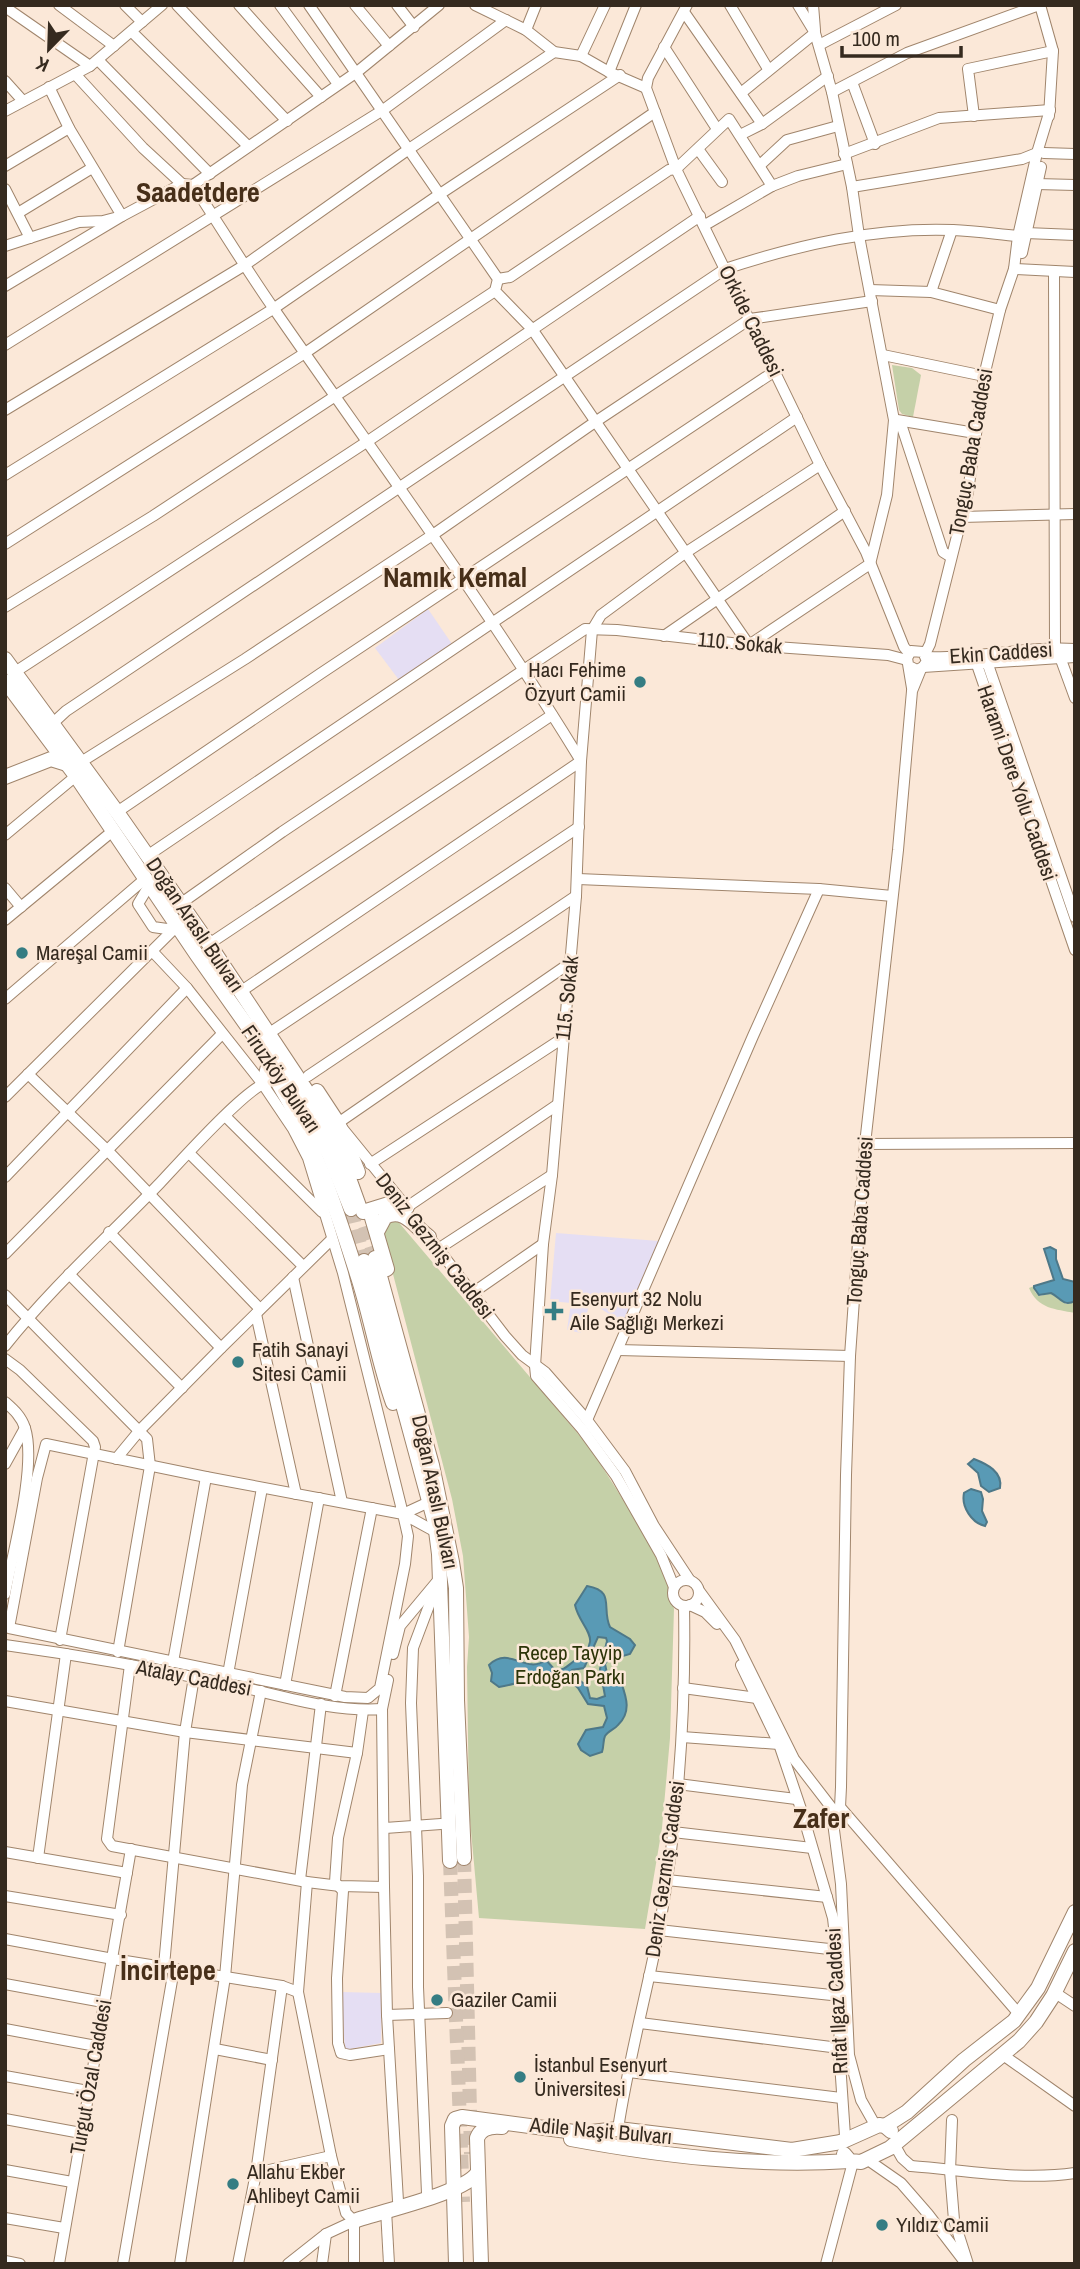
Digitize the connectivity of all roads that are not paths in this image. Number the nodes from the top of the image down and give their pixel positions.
1 (59, 5) edge
2 (125, 5) edge
3 (162, 5) edge
4 (177, 5) edge
5 (239, 5) edge
6 (280, 5) edge
7 (309, 5) edge
8 (355, 5) edge
9 (397, 5) edge
10 (439, 5) edge
11 (475, 5) edge
12 (536, 5) edge
13 (605, 5) edge
14 (636, 5) edge
15 (730, 5) edge
16 (798, 5) edge
17 (813, 5) edge
18 (896, 5) edge
19 (1040, 5) edge
20 (5, 7) edge
21 (491, 9) edge
22 (685, 9) edge
23 (506, 20) junction
24 (142, 22) junction
25 (414, 27) junction
26 (526, 30) junction
27 (132, 32) junction
28 (815, 33) junction
29 (820, 45) junction
30 (389, 46) junction
31 (114, 47) junction
32 (664, 47) junction
33 (554, 51) junction
34 (1053, 51) junction
35 (581, 56) junction
36 (94, 63) junction
37 (768, 69) junction
38 (357, 72) junction
39 (75, 74) junction
40 (614, 74) junction
41 (828, 76) junction
42 (5, 81) edge
43 (852, 82) junction
44 (338, 84) junction
45 (49, 87) junction
46 (646, 88) junction
47 (832, 92) junction
48 (741, 93) junction
49 (321, 97) junction
50 (23, 101) junction
51 (383, 110) junction
52 (1050, 110) junction
53 (5, 111) edge
54 (655, 112) junction
55 (974, 116) junction
56 (287, 121) junction
57 (762, 124) junction
58 (838, 126) junction
59 (69, 128) junction
60 (717, 129) junction
61 (740, 135) junction
62 (875, 144) junction
63 (248, 146) junction
64 (409, 149) junction
65 (698, 149) junction
66 (1040, 153) junction
67 (1075, 154) edge
68 (846, 159) junction
69 (760, 165) junction
70 (5, 166) edge
71 (92, 169) junction
72 (676, 169) junction
73 (210, 174) junction
74 (722, 182) dead end
75 (1037, 184) junction
76 (188, 185) junction
77 (1075, 185) edge
78 (772, 186) junction
79 (852, 187) junction
80 (5, 189) edge
81 (440, 194) junction
82 (18, 213) junction
83 (213, 215) junction
84 (122, 216) junction
85 (703, 221) junction
86 (952, 230) junction
87 (1022, 235) junction
88 (1075, 235) edge
89 (859, 236) junction
90 (30, 238) junction
91 (470, 238) junction
92 (5, 246) edge
93 (245, 265) junction
94 (725, 269) junction
95 (1014, 269) junction
96 (1054, 271) junction
97 (1075, 272) edge
98 (498, 279) junction
99 (5, 286) edge
100 (495, 291) junction
101 (931, 292) junction
102 (871, 295) junction
103 (274, 309) junction
104 (1000, 310) junction
105 (750, 319) junction
106 (532, 329) junction
107 (5, 345) edge
108 (305, 353) junction
109 (883, 355) junction
110 (775, 371) junction
111 (564, 376) junction
112 (984, 376) junction
113 (336, 397) junction
114 (5, 410) edge
115 (797, 417) junction
116 (897, 421) junction
117 (595, 422) junction
118 (975, 433) junction
119 (368, 441) junction
120 (820, 465) junction
121 (627, 468) junction
122 (5, 475) edge
123 (400, 486) junction
124 (845, 511) junction
125 (657, 512) junction
126 (1056, 514) junction
127 (1075, 514) edge
128 (962, 517) junction
129 (434, 534) junction
130 (5, 544) edge
131 (685, 553) junction
132 (951, 557) junction
133 (870, 564) junction
134 (463, 579) junction
135 (718, 599) junction
136 (5, 607) edge
137 (491, 622) junction
138 (592, 630) junction
139 (664, 636) junction
140 (749, 645) junction
141 (1075, 649) edge
142 (1058, 653) junction
143 (1075, 657) edge
144 (916, 658) junction
145 (5, 659) edge
146 (981, 660) junction
147 (523, 668) junction
148 (10, 677) edge
149 (1075, 698) edge
150 (552, 715) junction
151 (36, 723) junction
152 (52, 724) junction
153 (581, 761) junction
154 (75, 767) junction
155 (12, 775) edge
156 (117, 813) junction
157 (579, 827) junction
158 (114, 830) junction
159 (5, 835) edge
160 (147, 856) junction
161 (578, 878) junction
162 (148, 881) junction
163 (5, 888) edge
164 (820, 889) junction
165 (576, 896) junction
166 (892, 896) junction
167 (180, 904) junction
168 (21, 907) junction
169 (1075, 917) edge
170 (5, 920) edge
171 (177, 926) junction
172 (209, 944) junction
173 (193, 950) junction
174 (1075, 950) edge
175 (154, 951) junction
176 (570, 963) junction
177 (187, 988) junction
178 (240, 992) junction
179 (5, 999) edge
180 (222, 1034) junction
181 (263, 1038) junction
182 (563, 1038) junction
183 (28, 1074) junction
184 (307, 1076) junction
185 (269, 1082) junction
186 (5, 1097) edge
187 (557, 1105) junction
188 (68, 1114) junction
189 (226, 1117) junction
190 (338, 1122) junction
191 (1075, 1143) edge
192 (865, 1144) junction
193 (107, 1150) junction
194 (189, 1153) junction
195 (370, 1164) junction
196 (552, 1175) junction
197 (5, 1177) edge
198 (149, 1194) junction
199 (407, 1207) junction
200 (362, 1209) junction
201 (324, 1214) junction
202 (341, 1224) junction
203 (109, 1232) junction
204 (332, 1239) junction
205 (433, 1243) junction
206 (543, 1244) junction
207 (374, 1248) junction
208 (349, 1253) junction
209 (5, 1254) edge
210 (303, 1266) junction
211 (69, 1274) junction
212 (293, 1277) junction
213 (471, 1294) junction
214 (5, 1295) edge
215 (258, 1311) junction
216 (30, 1318) junction
217 (5, 1346) edge
218 (221, 1348) junction
219 (618, 1350) junction
220 (850, 1356) junction
221 (5, 1359) edge
222 (535, 1366) junction
223 (182, 1388) junction
224 (5, 1402) edge
225 (587, 1420) junction
226 (25, 1428) junction
227 (141, 1430) junction
228 (94, 1455) junction
229 (116, 1459) junction
230 (5, 1464) edge
231 (426, 1465) junction
232 (150, 1466) junction
233 (206, 1477) junction
234 (262, 1488) junction
235 (296, 1494) junction
236 (319, 1498) junction
237 (342, 1502) junction
238 (429, 1502) junction
239 (372, 1508) junction
240 (403, 1514) junction
241 (436, 1532) junction
242 (439, 1577) junction
243 (689, 1579) junction
244 (674, 1587) junction
245 (700, 1592) junction
246 (5, 1594) edge
247 (687, 1605) junction
248 (60, 1640) junction
249 (442, 1642) junction
250 (5, 1645) edge
251 (118, 1652) junction
252 (66, 1654) junction
253 (173, 1662) junction
254 (130, 1665) junction
255 (228, 1674) junction
256 (194, 1677) junction
257 (285, 1685) junction
258 (683, 1688) junction
259 (261, 1691) junction
260 (335, 1696) junction
261 (757, 1698) junction
262 (5, 1701) edge
263 (321, 1704) junction
264 (382, 1709) junction
265 (58, 1710) junction
266 (363, 1711) junction
267 (122, 1720) junction
268 (185, 1732) junction
269 (682, 1737) junction
270 (252, 1739) junction
271 (779, 1744) junction
272 (316, 1749) junction
273 (357, 1753) junction
274 (840, 1777) junction
275 (678, 1784) junction
276 (824, 1798) junction
277 (796, 1799) junction
278 (839, 1807) junction
279 (802, 1812) junction
280 (441, 1824) joint
281 (835, 1825) junction
282 (416, 1827) junction
283 (385, 1828) junction
284 (673, 1832) junction
285 (812, 1848) junction
286 (131, 1849) junction
287 (5, 1852) edge
288 (174, 1856) junction
289 (38, 1858) junction
290 (840, 1861) junction
291 (819, 1867) junction
292 (236, 1868) junction
293 (127, 1873) junction
294 (667, 1880) junction
295 (304, 1881) junction
296 (340, 1886) junction
297 (384, 1887) junction
298 (5, 1896) edge
299 (827, 1897) junction
300 (1075, 1912) edge
301 (121, 1915) junction
302 (659, 1930) junction
303 (5, 1938) edge
304 (838, 1950) junction
305 (1075, 1951) edge
306 (113, 1959) junction
307 (169, 1967) junction
308 (649, 1976) junction
309 (225, 1977) junction
310 (5, 1984) edge
311 (282, 1986) junction
312 (1054, 1992) junction
313 (298, 1993) junction
314 (841, 1996) junction
315 (103, 2003) junction
316 (1075, 2006) edge
317 (447, 2013) dead end
318 (1019, 2014) junction
319 (387, 2015) junction
320 (419, 2015) junction
321 (640, 2024) junction
322 (5, 2029) edge
323 (96, 2046) junction
324 (839, 2048) junction
325 (215, 2049) junction
326 (389, 2049) junction
327 (1003, 2055) junction
328 (272, 2060) junction
329 (629, 2072) junction
330 (5, 2076) edge
331 (88, 2091) junction
332 (841, 2098) junction
333 (1075, 2106) edge
334 (5, 2119) edge
335 (952, 2120) dead end
336 (882, 2125) junction
337 (618, 2129) junction
338 (81, 2133) junction
339 (452, 2136) junction
340 (477, 2138) junction
341 (633, 2138) dead end
342 (842, 2141) junction
343 (721, 2143) junction
344 (895, 2143) junction
345 (702, 2147) junction
346 (331, 2156) junction
347 (718, 2160) junction
348 (857, 2161) junction
349 (911, 2166) junction
350 (5, 2170) edge
351 (950, 2171) junction
352 (1075, 2173) edge
353 (256, 2174) junction
354 (464, 2180) junction
355 (72, 2182) junction
356 (901, 2183) junction
357 (430, 2194) junction
358 (467, 2202) junction
359 (392, 2206) junction
360 (5, 2218) edge
361 (354, 2221) junction
362 (64, 2228) junction
363 (326, 2234) junction
364 (953, 2237) junction
365 (5, 2261) edge
366 (20, 2264) edge
367 (59, 2264) edge
368 (123, 2264) edge
369 (180, 2264) edge
370 (238, 2264) edge
371 (288, 2264) edge
372 (322, 2264) edge
373 (354, 2264) edge
374 (389, 2264) edge
375 (456, 2264) edge
376 (464, 2264) edge
377 (474, 2264) edge
378 (481, 2264) edge
379 (826, 2264) edge
380 (966, 2264) edge

1 - 31 street
2 - 24 street
3 - 24 street
4 - 56 street
5 - 49 street
6 - 44 street
7 - 38 street
8 - 30 street
9 - 25 street
10 - 25 street
11 - 21 street
12 - 26 street
13 - 35 street
14 - 40 street
15 - 37 street
16 - 28 street
17 - 28 street
18 - 29 street
19 - 34 street, Tonguç Baba Caddesi
19 - 43 street
20 - 36 street
21 - 23 street
22 - 32 street
22 - 48 street
23 - 26 street
23 - 51 street
24 - 27 street
25 - 30 street
26 - 33 street
27 - 31 street
27 - 63 street
28 - 29 street
28 - 37 street
29 - 41 street
30 - 38 street
31 - 36 street
32 - 46 street
32 - 60 street
33 - 35 street
33 - 64 street
34 - 52 street, Tonguç Baba Caddesi
34 - 55 street
35 - 40 street
36 - 39 street
36 - 73 street
37 - 48 street
38 - 44 street
38 - 51 street
39 - 45 street
39 - 76 street
40 - 46 street
40 - 81 street
41 - 47 street
41 - 57 street
42 - 50 street
43 - 47 street
43 - 62 street
44 - 49 street
45 - 50 street
45 - 59 street
46 - 54 street, Orkide Caddesi
47 - 58 street
48 - 57 street
49 - 56 street
50 - 53 street
51 - 64 street
51 - 83 street
52 - 55 street
52 - 66 street, Tonguç Baba Caddesi
54 - 72 street, Orkide Caddesi
54 - 91 street
55 - 62 street
56 - 63 street
57 - 61 street
58 - 68 street
58 - 69 street
59 - 70 street
59 - 71 street
60 - 61 street
60 - 65 street
61 - 69 street
62 - 68 street
63 - 73 street
64 - 81 street
64 - 93 street
65 - 72 street
65 - 74 street
66 - 67 street
66 - 75 street, Tonguç Baba Caddesi
66 - 79 street
66 - 87 street, Tonguç Baba Caddesi
68 - 78 street
68 - 79 street
69 - 78 street
71 - 82 street
71 - 84 street
72 - 85 street, Orkide Caddesi
72 - 98 street
73 - 76 street
75 - 77 street
75 - 87 street, Tonguç Baba Caddesi
76 - 83 street
76 - 84 street
78 - 85 street
79 - 89 street
80 - 82 street
81 - 91 street
81 - 103 street
82 - 90 street
83 - 93 street
83 - 107 street
84 - 90 street
84 - 99 street
85 - 94 street, Orkide Caddesi
85 - 106 street
86 - 87 street
86 - 89 street
86 - 101 street
87 - 88 street
87 - 95 street, Tonguç Baba Caddesi
89 - 94 street
89 - 102 street
90 - 92 street
91 - 98 street
91 - 108 street
93 - 103 street
93 - 114 street
94 - 105 street, Orkide Caddesi
94 - 111 street
95 - 96 street
95 - 104 street, Tonguç Baba Caddesi
96 - 97 street
96 - 126 street
98 - 100 street
100 - 106 street
100 - 113 street
101 - 102 street
101 - 104 street
102 - 105 street
102 - 109 street
103 - 108 street
103 - 122 street
104 - 112 street, Tonguç Baba Caddesi
105 - 110 street, Orkide Caddesi
105 - 117 street
106 - 111 street
106 - 119 street
108 - 113 street
108 - 130 street
109 - 112 street
109 - 116 street
110 - 115 street, Orkide Caddesi
110 - 121 street
111 - 117 street
111 - 123 street
112 - 118 street, Tonguç Baba Caddesi
113 - 119 street
113 - 136 street
115 - 120 street, Orkide Caddesi
115 - 125 street
116 - 118 street
116 - 132 street
116 - 133 street
117 - 121 street
117 - 129 street
118 - 128 street, Tonguç Baba Caddesi
119 - 123 street
119 - 148 street
120 - 124 street, Orkide Caddesi
120 - 131 street
121 - 125 street
121 - 134 street
123 - 129 street
123 - 152 street
124 - 133 street, Orkide Caddesi
124 - 135 street
125 - 131 street
125 - 137 street
126 - 127 street
126 - 128 street
126 - 142 street
128 - 132 street, Tonguç Baba Caddesi
129 - 134 street
129 - 154 street
131 - 135 street
131 - 138 street
132 - 144 street, Tonguç Baba Caddesi
133 - 140 street
133 - 144 street, Orkide Caddesi
134 - 137 street
134 - 156 street
135 - 139 street
135 - 140 street
137 - 147 street
137 - 160 street
138 - 139 street, 110. Sokak
138 - 147 street
138 - 153 street, 115. Sokak
139 - 140 street, 110. Sokak
140 - 144 street, 110. Sokak
141 - 142 street, Ekin Caddesi
142 - 143 street, Ekin Caddesi
142 - 146 street, Ekin Caddesi
142 - 149 street
144 - 146 street, Ekin Caddesi
144 - 166 street, Tonguç Baba Caddesi
145 - 148 main road, Doğan Araslı Bulvarı
146 - 169 street, Harami Dere Yolu Caddesi
146 - 174 street, Harami Dere Yolu Caddesi
147 - 150 street
147 - 167 street
148 - 151 main road, Firuzköy Bulvarı
148 - 152 main road, Doğan Araslı Bulvarı
150 - 153 street
150 - 172 street
151 - 154 main road, Firuzköy Bulvarı
151 - 155 main road
152 - 154 main road, Doğan Araslı Bulvarı
153 - 157 street, 115. Sokak
153 - 178 street
154 - 155 main road
154 - 156 main road, Doğan Araslı Bulvarı
154 - 158 main road, Firuzköy Bulvarı
154 - 159 street
156 - 160 main road, Doğan Araslı Bulvarı
157 - 161 street, 115. Sokak
157 - 181 street
158 - 162 main road, Firuzköy Bulvarı
158 - 168 street
160 - 167 main road, Doğan Araslı Bulvarı
161 - 164 street
161 - 165 street, 115. Sokak
162 - 171 main road, Firuzköy Bulvarı
162 - 171 street
162 - 179 street
163 - 168 street
164 - 166 street
164 - 219 street
165 - 176 street, 115. Sokak
165 - 184 street
166 - 192 street, Tonguç Baba Caddesi
167 - 172 main road, Doğan Araslı Bulvarı
168 - 170 street
171 - 173 main road, Firuzköy Bulvarı
171 - 175 street
172 - 178 main road, Doğan Araslı Bulvarı
173 - 175 street
173 - 181 main road, Firuzköy Bulvarı
175 - 177 street
175 - 183 street
176 - 182 street, 115. Sokak
176 - 190 street
177 - 180 street
177 - 188 street
178 - 181 main road, Doğan Araslı Bulvarı
180 - 185 street
180 - 193 street
181 - 184 main road
181 - 185 main road
181 - 200 main road, Doğan Araslı Bulvarı
182 - 187 street, 115. Sokak
182 - 195 street
183 - 186 street
183 - 188 street
184 - 190 main road
185 - 189 street
185 - 201 street
185 - 202 main road
187 - 196 street, 115. Sokak
187 - 199 street
188 - 193 street
188 - 197 street
189 - 194 street
189 - 201 street
190 - 195 street, Deniz Gezmiş Caddesi
190 - 200 main road
191 - 192 street
192 - 220 street, Tonguç Baba Caddesi
193 - 198 street
193 - 209 street
194 - 198 street
194 - 210 street
195 - 199 street, Deniz Gezmiş Caddesi
196 - 205 street
196 - 206 street, 115. Sokak
198 - 203 street
198 - 215 street
199 - 200 main road
199 - 205 street, Deniz Gezmiş Caddesi
200 - 202 main road
200 - 207 main road
201 - 204 street
202 - 208 main road
203 - 211 street
203 - 218 street
204 - 210 street
204 - 240 street
205 - 207 main road
205 - 213 street, Deniz Gezmiş Caddesi
206 - 213 street
206 - 222 street, 115. Sokak
207 - 208 main road
207 - 231 main road, Doğan Araslı Bulvarı
207 - 231 main road
208 - 231 main road
210 - 212 street
211 - 216 street
211 - 223 street
212 - 215 street
212 - 237 street
213 - 222 street, Deniz Gezmiş Caddesi
214 - 216 street
215 - 218 street
215 - 235 street
216 - 217 street
216 - 227 street
218 - 223 street
219 - 220 street
219 - 225 street
220 - 274 street, Tonguç Baba Caddesi
221 - 228 street
222 - 225 street, Deniz Gezmiş Caddesi
222 - 244 street, Deniz Gezmiş Caddesi
223 - 227 street
224 - 226 street
225 - 243 street, Deniz Gezmiş Caddesi
226 - 230 street
226 - 246 street
227 - 229 street
227 - 232 street
228 - 229 street
228 - 248 street
228 - 248 street
229 - 232 street
231 - 238 main road, Doğan Araslı Bulvarı
231 - 249 main road, Doğan Araslı Bulvarı
232 - 233 street
232 - 251 street
233 - 234 street
233 - 253 street
234 - 235 street
234 - 255 street
235 - 236 street
236 - 237 street
236 - 257 street
237 - 239 street
238 - 240 street
238 - 241 main road, Doğan Araslı Bulvarı
239 - 240 street
239 - 260 street
240 - 241 street
240 - 260 street
241 - 242 main road, Doğan Araslı Bulvarı
242 - 249 main road, Doğan Araslı Bulvarı
242 - 264 street
242 - 282 street
243 - 244 street
243 - 245 street
244 - 247 street
245 - 247 street
245 - 276 street
247 - 258 street, Deniz Gezmiş Caddesi
247 - 261 street, Rıfat Ilgaz Caddesi
248 - 251 street
249 - 280 main road
250 - 252 street, Atalay Caddesi
251 - 253 street
252 - 254 street, Atalay Caddesi
252 - 265 street
253 - 255 street
254 - 256 street, Atalay Caddesi
254 - 267 street
255 - 257 street
256 - 259 street, Atalay Caddesi
256 - 268 street
257 - 260 street
258 - 261 street
258 - 269 street, Deniz Gezmiş Caddesi
259 - 263 street, Atalay Caddesi
259 - 270 street
261 - 271 street, Rıfat Ilgaz Caddesi
262 - 265 street
263 - 266 street, Atalay Caddesi
263 - 272 street
264 - 266 street, Atalay Caddesi
264 - 283 street
265 - 267 street
265 - 289 street
266 - 273 street
267 - 268 street
267 - 286 street
268 - 270 street
268 - 288 street
269 - 271 street
269 - 275 street, Deniz Gezmiş Caddesi
270 - 272 street
270 - 292 street
271 - 277 street, Rıfat Ilgaz Caddesi
272 - 273 street
272 - 295 street
273 - 296 street
274 - 276 street
274 - 278 street, Tonguç Baba Caddesi
275 - 277 street
275 - 284 street, Deniz Gezmiş Caddesi
276 - 279 street
276 - 281 street
277 - 279 street, Rıfat Ilgaz Caddesi
278 - 281 street, Tonguç Baba Caddesi
278 - 318 street
279 - 285 street, Rıfat Ilgaz Caddesi
280 - 282 street
281 - 290 street, Rıfat Ilgaz Caddesi
282 - 283 street
282 - 320 street
283 - 297 street
284 - 285 street
284 - 294 street, Deniz Gezmiş Caddesi
285 - 291 street, Rıfat Ilgaz Caddesi
286 - 288 street
286 - 293 street, Turgut Özal Caddesi
287 - 289 street
288 - 292 street
288 - 307 street
289 - 293 street
290 - 291 street
290 - 336 street, Rıfat Ilgaz Caddesi
291 - 299 street, Rıfat Ilgaz Caddesi
292 - 295 street
292 - 309 street
293 - 301 street, Turgut Özal Caddesi
294 - 299 street
294 - 302 street, Deniz Gezmiş Caddesi
295 - 296 street
295 - 313 street
296 - 297 street
296 - 326 street
297 - 319 street
298 - 301 street
299 - 304 street, Rıfat Ilgaz Caddesi
300 - 318 main road
301 - 306 street, Turgut Özal Caddesi
302 - 304 street
302 - 308 street, Deniz Gezmiş Caddesi
303 - 306 street
304 - 314 street, Rıfat Ilgaz Caddesi
305 - 312 main road
306 - 307 street
306 - 315 street, Turgut Özal Caddesi
307 - 309 street
307 - 368 street
308 - 314 street
308 - 321 street, Deniz Gezmiş Caddesi
309 - 311 street
309 - 325 street
310 - 315 street
311 - 313 street
311 - 328 street
312 - 316 street
312 - 327 main road
313 - 346 street
314 - 324 street, Rıfat Ilgaz Caddesi
315 - 323 street, Turgut Özal Caddesi
317 - 320 street
318 - 336 main road
319 - 320 street
319 - 326 street
320 - 357 street
321 - 324 street
321 - 329 street, Deniz Gezmiş Caddesi
322 - 323 street
323 - 331 street, Turgut Özal Caddesi
324 - 332 street, Rıfat Ilgaz Caddesi
325 - 328 street
325 - 369 street
326 - 359 street
327 - 333 street
327 - 344 main road
328 - 353 street
329 - 332 street
329 - 337 street, Deniz Gezmiş Caddesi
330 - 331 street
331 - 338 street, Turgut Özal Caddesi
332 - 342 street, Rıfat Ilgaz Caddesi
334 - 338 street
335 - 351 street
336 - 342 main road, Adile Naşit Bulvarı
336 - 344 main road
337 - 339 main road, Adile Naşit Bulvarı
337 - 343 main road, Adile Naşit Bulvarı
338 - 355 street, Turgut Özal Caddesi
339 - 340 main road
339 - 354 main road
340 - 347 main road, Adile Naşit Bulvarı
340 - 354 main road
341 - 345 main road, Adile Naşit Bulvarı
342 - 343 main road, Adile Naşit Bulvarı
342 - 348 main road
343 - 345 main road, Adile Naşit Bulvarı
344 - 348 main road
344 - 349 street
345 - 347 main road, Adile Naşit Bulvarı
346 - 353 street
346 - 361 street
347 - 348 main road, Adile Naşit Bulvarı
348 - 356 street
348 - 379 street
349 - 351 street
349 - 356 street
350 - 355 street
351 - 352 street
351 - 364 street
353 - 370 street
354 - 357 main road
354 - 358 main road
354 - 358 main road
355 - 362 street, Turgut Özal Caddesi
356 - 364 street
357 - 358 main road
357 - 359 main road
358 - 375 main road
358 - 376 main road
358 - 377 main road
358 - 378 main road
359 - 361 main road
359 - 374 street
360 - 362 street
361 - 363 street
361 - 373 street
362 - 367 street, Turgut Özal Caddesi
363 - 371 street
363 - 372 street
364 - 380 street
365 - 366 street

